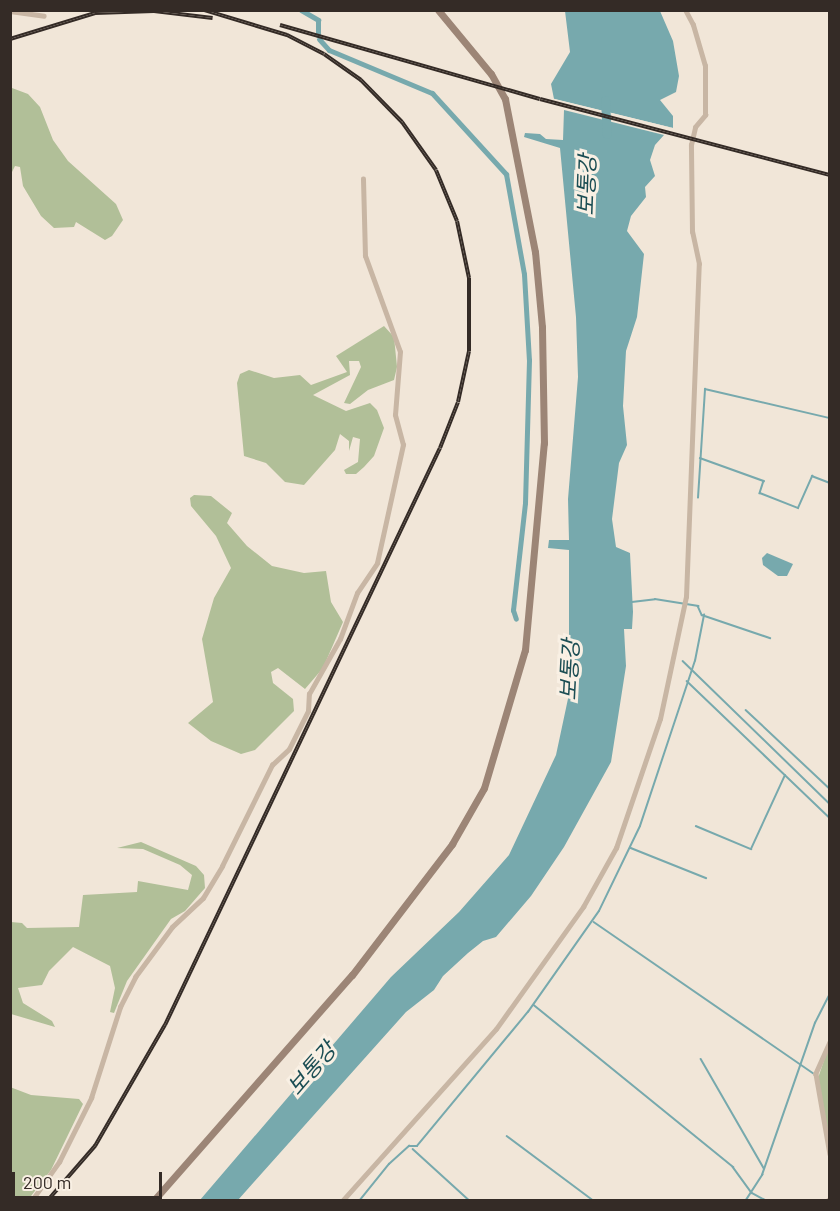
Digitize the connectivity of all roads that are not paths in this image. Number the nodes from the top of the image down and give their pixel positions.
1 (438, 10) edge
2 (685, 10) edge
3 (10, 11) edge
4 (44, 16) dead end
5 (363, 179) dead end
6 (830, 1042) edge
7 (830, 1154) edge
8 (32, 1200) edge
9 (154, 1200) edge
10 (343, 1200) edge

1 - 9 main road
2 - 10 street
3 - 4 street
5 - 8 street
6 - 7 street

